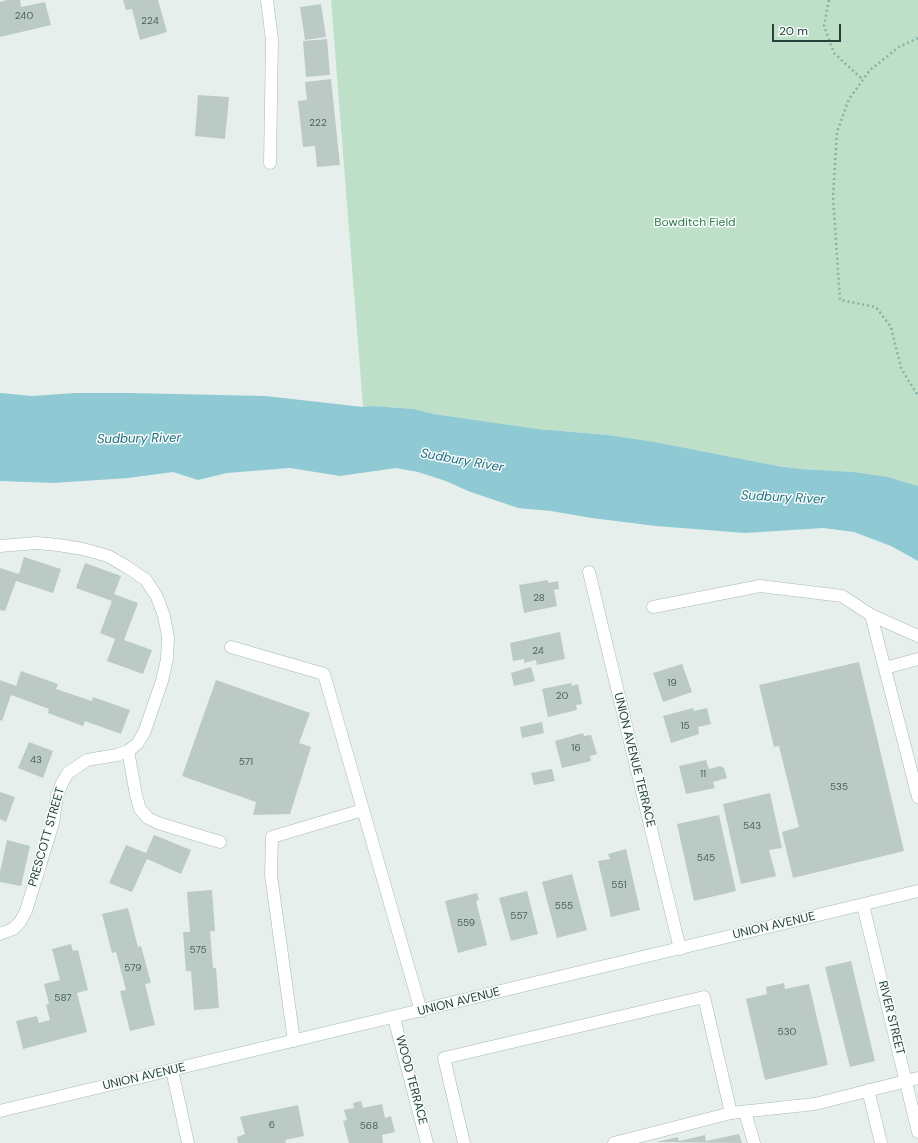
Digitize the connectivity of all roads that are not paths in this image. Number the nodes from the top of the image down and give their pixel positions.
1 (267, 0) edge
2 (270, 163) dead end
3 (0, 546) edge
4 (589, 572) dead end
5 (653, 607) dead end
6 (871, 615) junction
7 (918, 636) edge
8 (231, 646) dead end
9 (918, 659) edge
10 (885, 668) junction
11 (128, 751) junction
12 (918, 797) edge
13 (363, 810) junction
14 (220, 842) dead end
15 (918, 892) edge
16 (863, 905) junction
17 (0, 934) edge
18 (680, 949) junction
19 (421, 1011) junction
20 (394, 1018) junction
21 (294, 1042) junction
22 (172, 1070) junction
23 (918, 1078) edge
24 (906, 1081) junction
25 (868, 1090) junction
26 (0, 1111) edge
27 (745, 1112) junction
28 (731, 1113) junction
29 (918, 1132) edge
30 (188, 1143) edge
31 (427, 1143) edge
32 (464, 1143) edge
33 (614, 1143) edge
34 (754, 1143) edge
35 (881, 1143) edge

1 - 2 street
3 - 11 street
4 - 18 street, UNION AVENUE TERRACE
5 - 6 street
6 - 7 street
6 - 10 street
8 - 13 street
9 - 10 street
10 - 12 street
11 - 14 street
11 - 17 street, PRESCOTT STREET
13 - 19 street
13 - 21 street
15 - 16 street, UNION AVENUE
16 - 18 street, UNION AVENUE
16 - 24 street, RIVER STREET
18 - 19 street, UNION AVENUE
19 - 20 street, UNION AVENUE
20 - 21 street, UNION AVENUE
20 - 31 street, WOOD TERRACE
21 - 22 street, UNION AVENUE
22 - 26 street, UNION AVENUE
22 - 30 street
23 - 24 street
24 - 25 street
24 - 29 street, RIVER STREET
25 - 27 street
25 - 35 street
27 - 28 street
27 - 34 street
28 - 32 street
28 - 33 street

